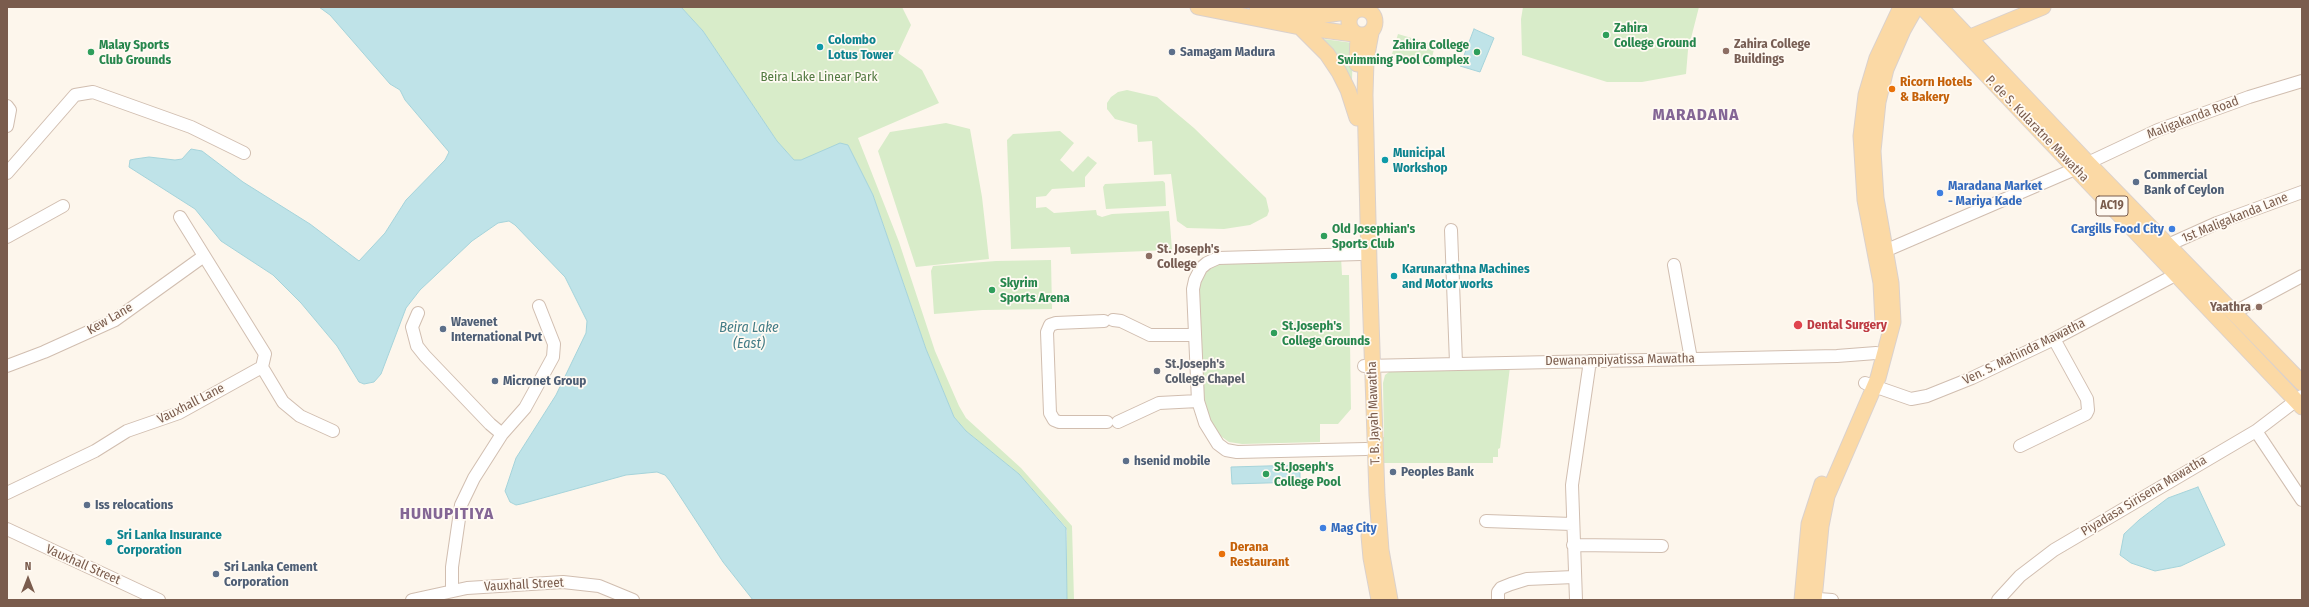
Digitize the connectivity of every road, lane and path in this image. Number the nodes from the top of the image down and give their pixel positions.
1 (1198, 7) edge
2 (1257, 7) edge
3 (1384, 7) edge
4 (1901, 7) edge
5 (1916, 7) edge
6 (1922, 7) edge
7 (1940, 7) edge
8 (2043, 7) edge
9 (1360, 9) edge
10 (1300, 28) junction
11 (1365, 31) junction
12 (1968, 38) junction
13 (2302, 81) edge
14 (7, 106) edge
15 (1357, 118) junction
16 (7, 126) edge
17 (244, 154) dead end
18 (2081, 166) junction
19 (7, 173) edge
20 (2302, 192) edge
21 (63, 206) dead end
22 (180, 217) dead end
23 (1451, 230) dead end
24 (7, 237) edge
25 (2168, 245) junction
26 (1887, 250) junction
27 (1361, 254) junction
28 (204, 256) junction
29 (1674, 265) dead end
30 (2177, 274) junction
31 (2302, 276) edge
32 (539, 306) dead end
33 (418, 313) dead end
34 (2233, 313) junction
35 (1195, 335) junction
36 (2054, 339) junction
37 (1876, 353) junction
38 (1691, 359) junction
39 (1590, 361) junction
40 (1456, 363) junction
41 (7, 366) edge
42 (1368, 366) junction
43 (262, 367) junction
44 (2302, 383) edge
45 (1870, 384) junction
46 (1198, 401) junction
47 (2300, 401) edge
48 (333, 431) dead end
49 (2256, 431) junction
50 (502, 434) junction
51 (2020, 446) dead end
52 (1366, 449) junction
53 (7, 493) edge
54 (2302, 500) edge
55 (1486, 521) dead end
56 (1572, 524) junction
57 (7, 529) edge
58 (1572, 545) junction
59 (1662, 546) dead end
60 (1574, 577) junction
61 (452, 590) junction
62 (1807, 599) edge
63 (159, 600) edge
64 (412, 600) edge
65 (634, 600) edge
66 (1379, 600) edge
67 (1390, 600) edge
68 (1498, 600) edge
69 (1576, 600) edge
70 (1832, 600) edge
71 (1998, 600) edge

1 - 10 main road
2 - 9 main road
3 - 11 main road, T. B. Jayah Mawatha
4 - 37 main road
5 - 26 main road
6 - 18 main road, P. de S. Kularatne Mawatha / AC19
7 - 12 main road, P. de S. Kularatne Mawatha / AC19
8 - 12 main road
9 - 11 main road
9 - 11 main road
10 - 11 main road
10 - 15 main road
11 - 15 main road, T. B. Jayah Mawatha
11 - 42 main road, T. B. Jayah Mawatha
12 - 18 main road, P. de S. Kularatne Mawatha / AC19
13 - 18 street, Maligakanda Road
14 - 16 street
15 - 27 main road, T. B. Jayah Mawatha
17 - 19 street
18 - 25 main road, P. de S. Kularatne Mawatha / AC19
18 - 26 street, Maligakanda Road
18 - 30 main road, P. de S. Kularatne Mawatha / AC19
20 - 25 street, 1st Maligakanda Lane
21 - 24 street
22 - 28 street
23 - 40 street
25 - 34 main road, P. de S. Kularatne Mawatha / AC19
26 - 45 main road
27 - 35 street
27 - 42 main road, T. B. Jayah Mawatha
28 - 41 street, Kew Lane
28 - 43 street
29 - 38 street
30 - 36 street, Ven. S. Mahinda Mawatha
30 - 47 main road, P. de S. Kularatne Mawatha / AC19
31 - 34 street
32 - 50 street
33 - 50 street
34 - 44 main road, P. de S. Kularatne Mawatha / AC19
35 - 46 street
35 - 46 street
36 - 45 street, Ven. S. Mahinda Mawatha
36 - 51 street
37 - 38 street, Dewanampiyatissa Mawatha
37 - 45 main road
38 - 39 street, Dewanampiyatissa Mawatha
39 - 40 street, Dewanampiyatissa Mawatha
39 - 56 street
40 - 42 street, Dewanampiyatissa Mawatha
42 - 52 main road, T. B. Jayah Mawatha
42 - 67 main road, T. B. Jayah Mawatha
43 - 48 street
43 - 53 street, Vauxhall Lane
45 - 62 main road
46 - 52 street
47 - 49 street, Piyadasa Sirisena Mawatha
49 - 54 street
49 - 71 street, Piyadasa Sirisena Mawatha
50 - 61 street
52 - 66 main road, T. B. Jayah Mawatha
55 - 56 street
56 - 58 street
57 - 63 street, Vauxhall Street
58 - 59 street
58 - 60 street
60 - 68 street
60 - 69 street
61 - 64 street, Vauxhall Street
61 - 65 street, Vauxhall Street
62 - 70 street

